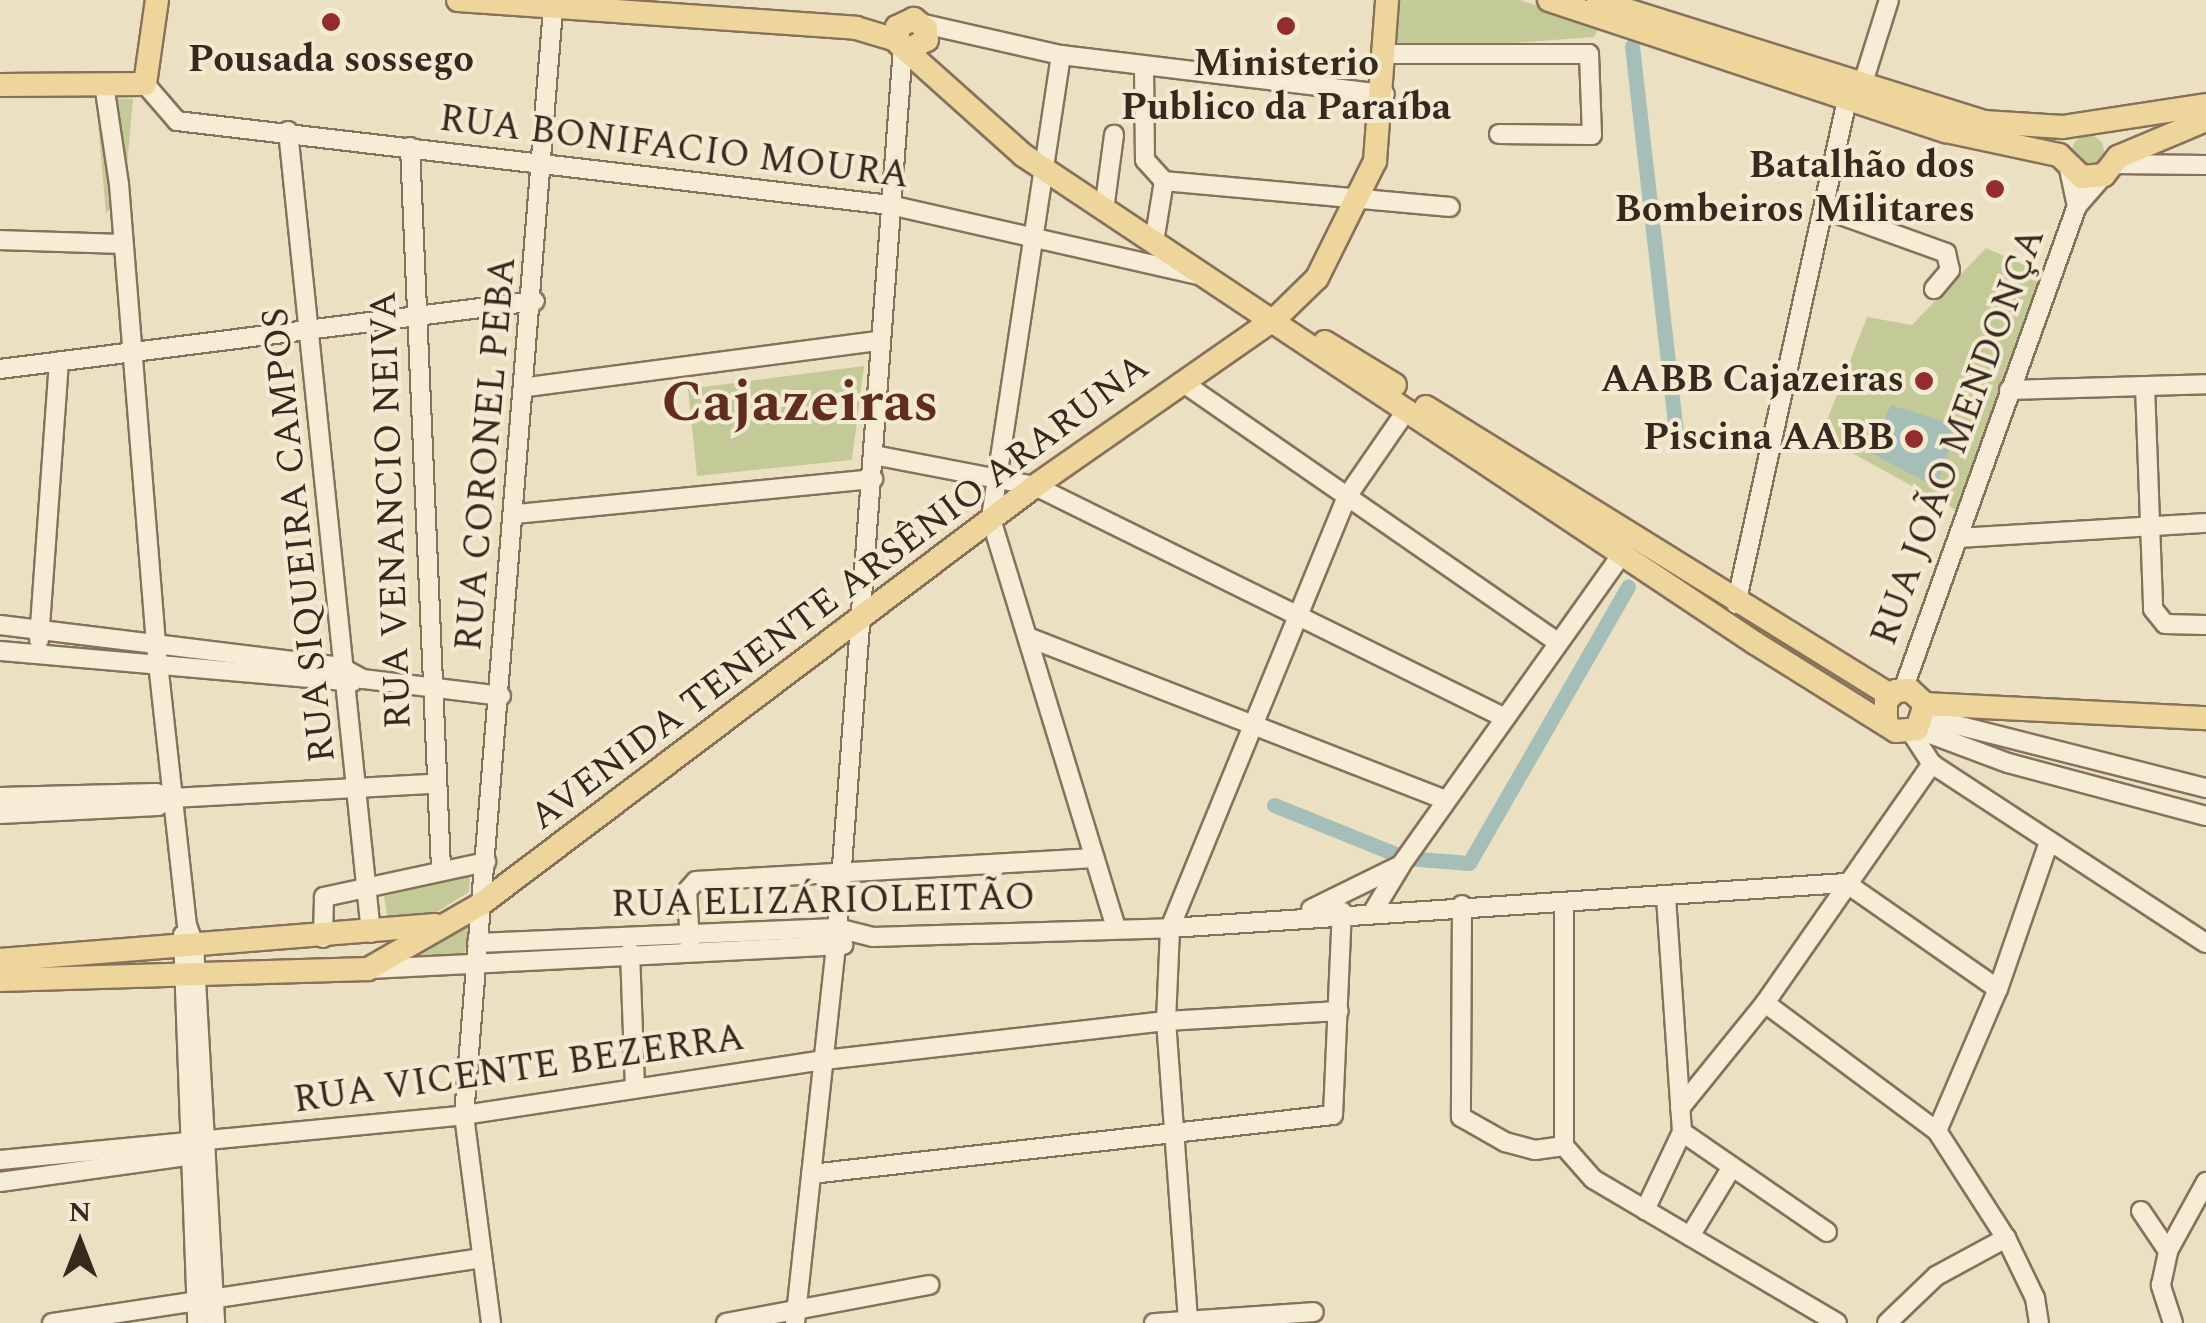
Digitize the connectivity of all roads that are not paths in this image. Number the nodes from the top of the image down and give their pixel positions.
1 (157, 0) edge
2 (458, 0) edge
3 (1387, 0) edge
4 (1549, 0) edge
5 (1596, 0) edge
6 (1889, 0) edge
7 (554, 4) edge
8 (1626, 4) edge
9 (912, 28) edge
10 (1061, 54) junction
11 (1382, 54) junction
12 (1144, 66) junction
13 (104, 84) junction
14 (146, 84) junction
15 (0, 85) edge
16 (1854, 93) junction
17 (1385, 94) junction
18 (2206, 105) edge
19 (2206, 120) edge
20 (2106, 124) junction
21 (2063, 128) junction
22 (288, 131) junction
23 (1499, 134) dead end
24 (1114, 135) dead end
25 (410, 148) junction
26 (539, 161) junction
27 (2064, 162) junction
28 (2112, 165) junction
29 (2206, 165) edge
30 (1043, 169) junction
31 (1164, 181) junction
32 (1360, 201) junction
33 (890, 204) junction
34 (2077, 206) junction
35 (1450, 208) dead end
36 (1824, 209) junction
37 (1104, 210) junction
38 (1034, 234) junction
39 (0, 240) edge
40 (121, 244) junction
41 (1150, 253) junction
42 (1934, 289) dead end
43 (535, 301) junction
44 (421, 314) junction
45 (1276, 318) junction
46 (314, 328) junction
47 (1302, 335) junction
48 (878, 341) junction
49 (129, 351) junction
50 (59, 362) junction
51 (0, 369) edge
52 (1182, 382) junction
53 (2206, 384) edge
54 (2146, 386) junction
55 (528, 388) junction
56 (2009, 390) junction
57 (1406, 411) junction
58 (874, 454) junction
59 (994, 476) junction
60 (873, 479) junction
61 (1035, 486) junction
62 (1346, 498) junction
63 (516, 514) junction
64 (990, 519) junction
65 (2206, 523) edge
66 (2153, 525) junction
67 (1959, 538) junction
68 (1620, 556) junction
69 (1736, 604) junction
70 (1300, 612) junction
71 (863, 613) junction
72 (0, 625) edge
73 (2206, 625) edge
74 (40, 630) junction
75 (1030, 638) junction
76 (1558, 642) junction
77 (156, 645) junction
78 (0, 651) edge
79 (38, 655) junction
80 (158, 669) junction
81 (342, 676) junction
82 (428, 687) junction
83 (1896, 692) junction
84 (500, 696) junction
85 (1504, 718) junction
86 (2206, 718) edge
87 (1920, 720) junction
88 (1886, 722) junction
89 (1258, 724) junction
90 (2050, 748) junction
91 (1932, 764) junction
92 (2043, 773) junction
93 (434, 784) junction
94 (2206, 788) edge
95 (358, 790) junction
96 (0, 797) edge
97 (172, 798) junction
98 (1445, 800) junction
99 (0, 814) edge
100 (2206, 816) edge
101 (2049, 842) junction
102 (1094, 858) junction
103 (486, 862) junction
104 (1402, 865) junction
105 (441, 870) junction
106 (842, 873) junction
107 (1846, 883) junction
108 (366, 887) junction
109 (1666, 899) junction
110 (481, 904) junction
111 (1462, 905) junction
112 (1564, 906) junction
113 (1374, 910) junction
114 (1342, 912) junction
115 (1298, 915) junction
116 (445, 924) junction
117 (1116, 928) junction
118 (1170, 928) junction
119 (371, 933) junction
120 (690, 934) junction
121 (629, 936) junction
122 (187, 938) junction
123 (322, 938) junction
124 (836, 938) junction
125 (477, 943) junction
126 (2206, 943) edge
127 (690, 955) junction
128 (630, 959) junction
129 (0, 960) edge
130 (474, 967) junction
131 (368, 968) junction
132 (188, 972) junction
133 (0, 980) edge
134 (1998, 988) junction
135 (1765, 1003) junction
136 (1340, 1011) junction
137 (1166, 1021) junction
138 (824, 1060) junction
139 (635, 1088) junction
140 (1680, 1108) junction
141 (464, 1115) junction
142 (1682, 1132) junction
143 (1938, 1132) junction
144 (1174, 1137) junction
145 (201, 1146) junction
146 (1564, 1146) junction
147 (0, 1160) edge
148 (1732, 1167) junction
149 (811, 1174) junction
150 (0, 1182) edge
151 (2206, 1182) edge
152 (1645, 1210) junction
153 (2141, 1211) dead end
154 (1827, 1232) dead end
155 (1690, 1236) junction
156 (2006, 1238) junction
157 (2168, 1251) junction
158 (481, 1258) junction
159 (928, 1285) dead end
160 (204, 1300) junction
161 (1314, 1312) dead end
162 (796, 1316) edge
163 (2039, 1319) edge
164 (1188, 1320) junction
165 (52, 1323) edge
166 (197, 1323) edge
167 (215, 1323) edge
168 (490, 1323) edge
169 (726, 1323) edge
170 (1154, 1323) edge
171 (1837, 1323) edge
172 (1887, 1323) edge
173 (2174, 1323) edge

1 - 14 main road
2 - 7 main road
3 - 11 main road, AVENIDA TENENTE ARSÊNIO ARARUNA
4 - 16 main road
5 - 8 main road
6 - 16 street
7 - 9 main road
7 - 26 street, RUA CORONEL PEBA
8 - 16 main road
9 - 10 street
9 - 30 main road
9 - 33 street
10 - 12 street
10 - 30 street
11 - 17 main road, AVENIDA TENENTE ARSÊNIO ARARUNA
11 - 23 street
12 - 17 street
12 - 31 street
13 - 14 main road
13 - 15 main road
13 - 40 street
14 - 22 street, RUA BONIFACIO MOURA
16 - 21 main road
16 - 27 main road
16 - 36 street
17 - 32 main road, AVENIDA TENENTE ARSÊNIO ARARUNA
18 - 20 main road
19 - 28 main road
20 - 21 main road
20 - 28 main road
21 - 27 main road
22 - 25 street, RUA BONIFACIO MOURA
22 - 46 street, RUA SIQUEIRA CAMPOS
24 - 37 street
25 - 26 street, RUA BONIFACIO MOURA
25 - 44 street, RUA VENANCIO NEIVA
26 - 33 street, RUA BONIFACIO MOURA
26 - 43 street, RUA CORONEL PEBA
27 - 28 main road
27 - 34 street
28 - 29 street
28 - 34 street
30 - 37 main road
30 - 38 street
31 - 32 street
31 - 41 street
32 - 35 street
32 - 45 main road, AVENIDA TENENTE ARSÊNIO ARARUNA
33 - 38 street, RUA BONIFACIO MOURA
33 - 48 street
34 - 56 street, RUA JOÃO MENDONÇA
36 - 42 street
36 - 69 street
37 - 41 main road
38 - 41 street, RUA BONIFACIO MOURA
38 - 59 street
39 - 40 street
40 - 49 street
41 - 45 main road
43 - 44 street
43 - 55 street, RUA CORONEL PEBA
44 - 46 street
44 - 82 street, RUA VENANCIO NEIVA
45 - 47 main road
45 - 52 main road, AVENIDA TENENTE ARSÊNIO ARARUNA
46 - 49 street
46 - 81 street, RUA SIQUEIRA CAMPOS
47 - 57 main road
47 - 69 main road
48 - 55 street
48 - 58 street
49 - 50 street
49 - 77 street
50 - 51 street
50 - 74 street
52 - 61 main road, AVENIDA TENENTE ARSÊNIO ARARUNA
52 - 62 street
53 - 54 street
54 - 56 street
54 - 66 street
55 - 63 street, RUA CORONEL PEBA
56 - 67 street, RUA JOÃO MENDONÇA
57 - 62 street
57 - 68 main road
58 - 59 street
58 - 60 street
59 - 61 street
59 - 64 street
60 - 63 street
60 - 71 street
61 - 64 main road, AVENIDA TENENTE ARSÊNIO ARARUNA
61 - 70 street
62 - 70 street
62 - 76 street
63 - 84 street, RUA CORONEL PEBA
64 - 71 main road, AVENIDA TENENTE ARSÊNIO ARARUNA
64 - 75 street
65 - 66 street
66 - 67 street
66 - 73 street
67 - 83 street, RUA JOÃO MENDONÇA
68 - 76 street
68 - 88 main road
69 - 83 main road
70 - 85 street
70 - 89 street
71 - 106 street
71 - 110 main road, AVENIDA TENENTE ARSÊNIO ARARUNA
72 - 74 street
74 - 77 street
74 - 79 street
75 - 89 street
75 - 102 street
76 - 85 street
77 - 80 street
77 - 81 street
78 - 79 street
79 - 80 street
80 - 81 street
80 - 97 street
81 - 82 street
81 - 95 street, RUA SIQUEIRA CAMPOS
82 - 84 street
82 - 93 street, RUA VENANCIO NEIVA
83 - 87 main road
83 - 88 main road
84 - 103 street, RUA CORONEL PEBA
85 - 98 street
86 - 87 main road
87 - 88 main road
87 - 90 street
87 - 91 street
87 - 92 street
89 - 98 street
89 - 118 street
90 - 92 street
90 - 94 street
91 - 101 street
91 - 107 street
92 - 100 street
93 - 95 street
93 - 105 street, RUA VENANCIO NEIVA
95 - 97 street
95 - 108 street, RUA SIQUEIRA CAMPOS
96 - 97 street
97 - 99 street
97 - 122 street
98 - 104 street
101 - 126 street
101 - 134 street
102 - 106 street
102 - 117 street
103 - 105 street
103 - 110 street, RUA CORONEL PEBA
104 - 113 street
104 - 115 street
105 - 108 street
106 - 120 street
106 - 124 street
107 - 109 street, RUA ELIZÁRIOLEITÃO
107 - 134 street
107 - 135 street
108 - 119 street, RUA SIQUEIRA CAMPOS
108 - 123 street
109 - 112 street, RUA ELIZÁRIOLEITÃO
109 - 140 street
110 - 116 main road, AVENIDA TENENTE ARSÊNIO ARARUNA
110 - 125 street, RUA CORONEL PEBA
111 - 112 street, RUA ELIZÁRIOLEITÃO
111 - 113 street, RUA ELIZÁRIOLEITÃO
111 - 146 street
112 - 146 street
113 - 114 street, RUA ELIZÁRIOLEITÃO
114 - 115 street, RUA ELIZÁRIOLEITÃO
114 - 136 street
115 - 118 street, RUA ELIZÁRIOLEITÃO
116 - 119 main road
116 - 131 main road, AVENIDA TENENTE ARSÊNIO ARARUNA
117 - 118 street, RUA ELIZÁRIOLEITÃO
117 - 124 street, RUA ELIZÁRIOLEITÃO
118 - 137 street
119 - 123 main road
120 - 121 street, RUA ELIZÁRIOLEITÃO
120 - 124 street, RUA ELIZÁRIOLEITÃO
120 - 127 street
121 - 125 street, RUA ELIZÁRIOLEITÃO
121 - 128 street
122 - 123 main road
122 - 129 main road
122 - 132 street
124 - 127 street
124 - 138 street
125 - 130 street, RUA CORONEL PEBA
127 - 128 street
128 - 130 street
128 - 139 street
130 - 131 street
130 - 141 street, RUA CORONEL PEBA
131 - 132 main road
132 - 133 main road
132 - 145 street
134 - 143 street
135 - 140 street
135 - 143 street
136 - 137 street, RUA VICENTE BEZERRA
136 - 144 street
137 - 138 street, RUA VICENTE BEZERRA
137 - 144 street
138 - 139 street, RUA VICENTE BEZERRA
138 - 149 street
139 - 141 street, RUA VICENTE BEZERRA
140 - 142 street
141 - 145 street, RUA VICENTE BEZERRA
141 - 158 street, RUA CORONEL PEBA
142 - 148 street
142 - 152 street
143 - 156 street
144 - 149 street
144 - 164 street
145 - 147 street, RUA VICENTE BEZERRA
145 - 150 street, RUA VICENTE BEZERRA
145 - 160 street
146 - 152 street
148 - 154 street
148 - 155 street
149 - 162 street
151 - 157 street
152 - 155 street
153 - 157 street
155 - 171 street
156 - 163 street
156 - 172 street
157 - 173 street
158 - 160 street
158 - 168 street, RUA CORONEL PEBA
159 - 162 street
160 - 165 street
160 - 166 street
160 - 167 street
161 - 164 street
162 - 169 street
164 - 170 street

